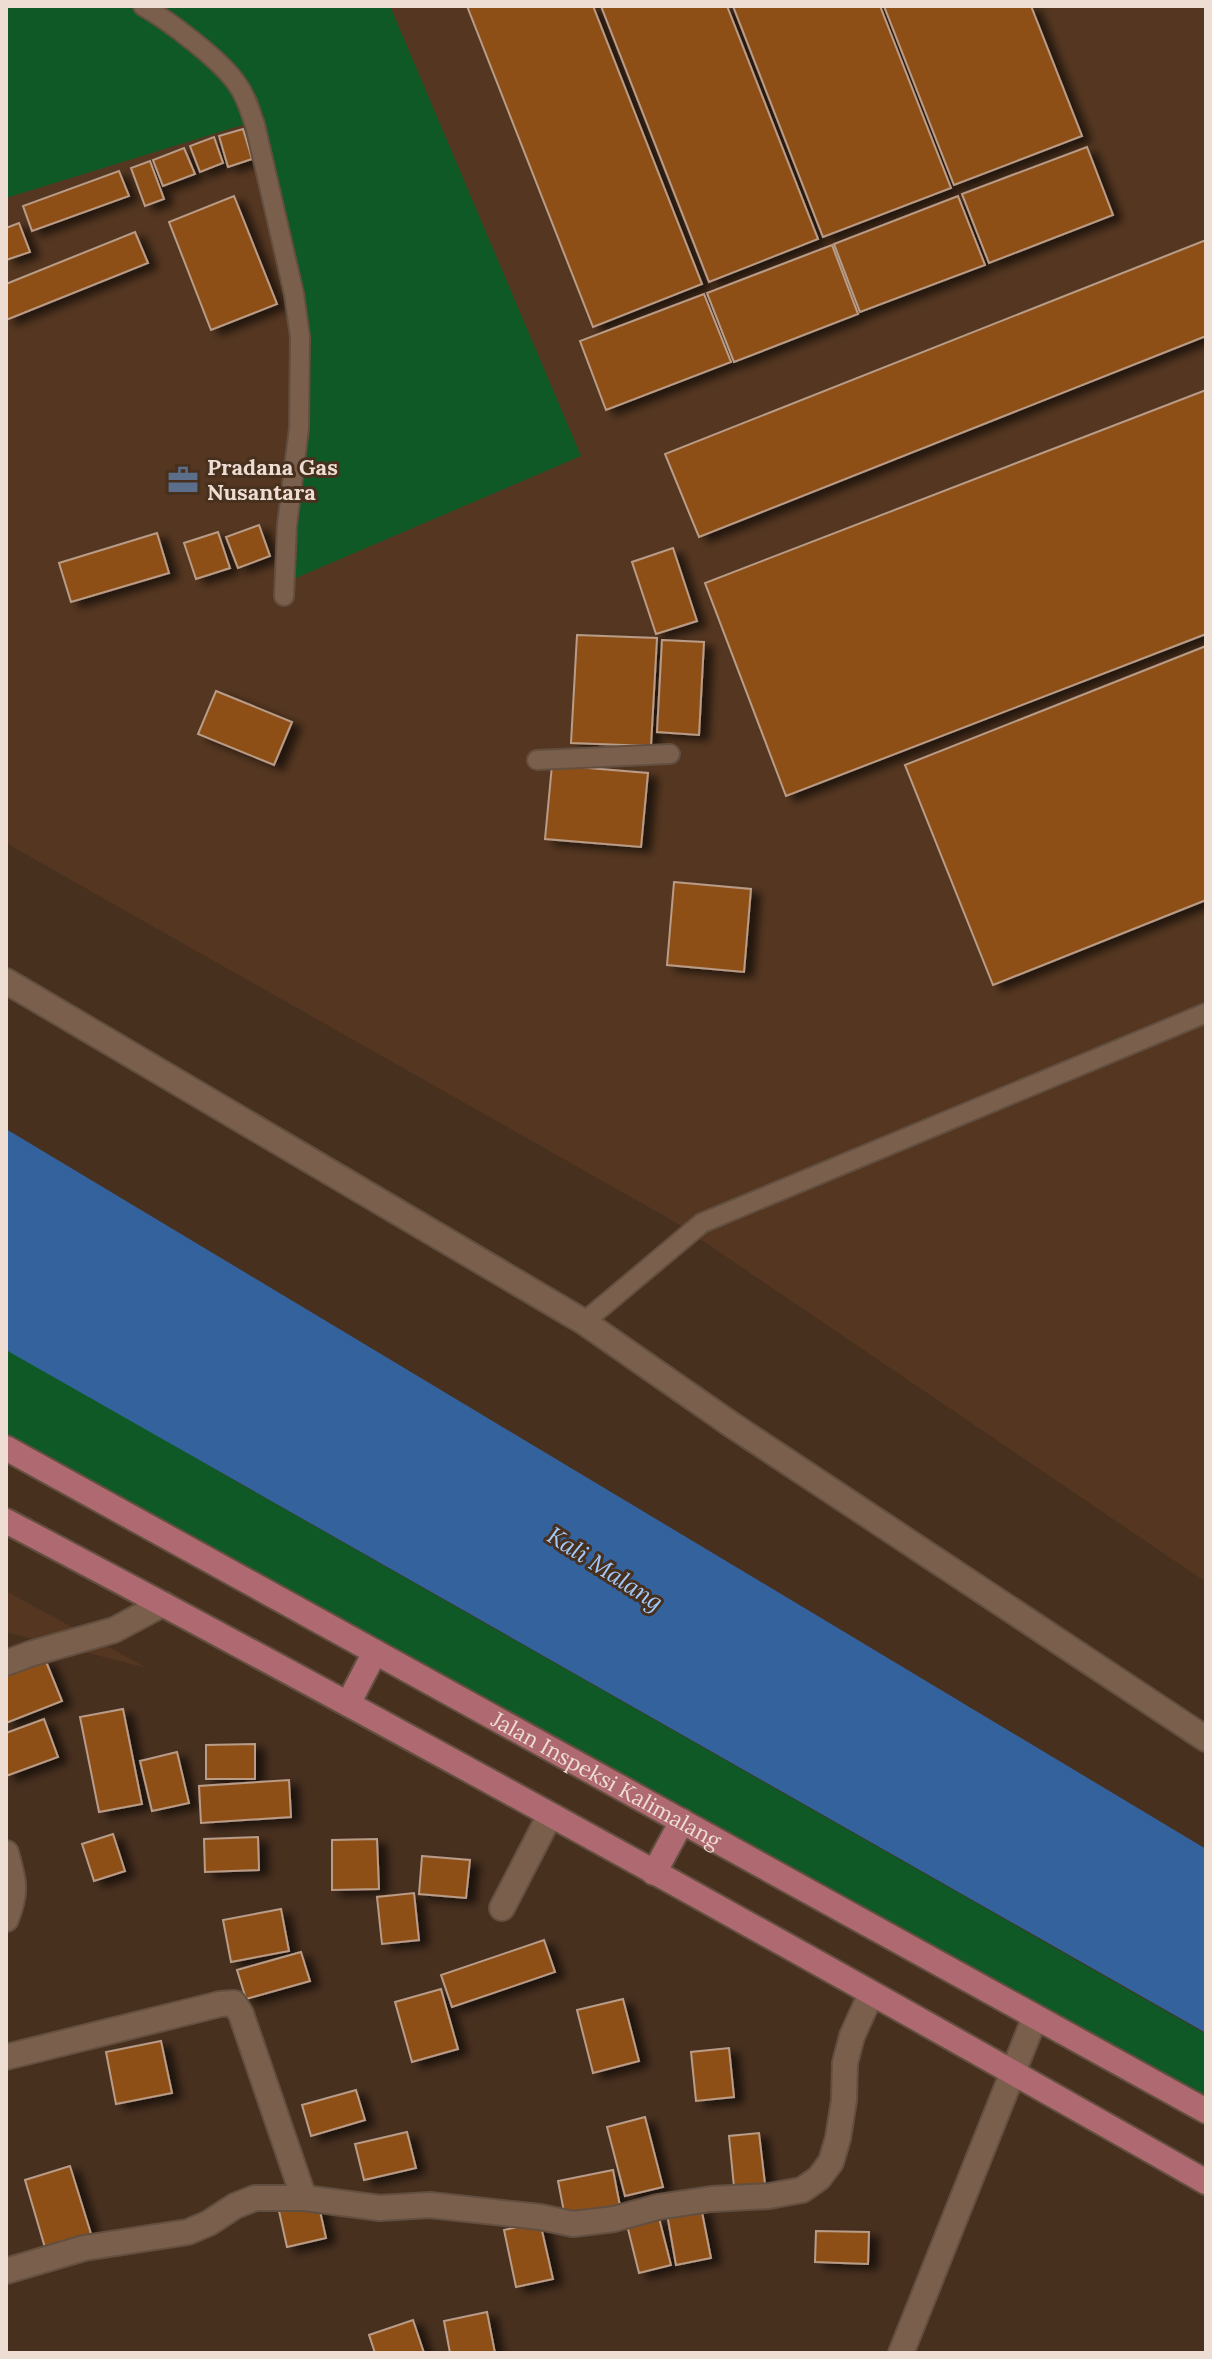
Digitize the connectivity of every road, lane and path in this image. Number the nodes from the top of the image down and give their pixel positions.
1 (143, 6) edge
2 (284, 596) dead end
3 (670, 754) dead end
4 (537, 760) dead end
5 (6, 981) edge
6 (1205, 1016) edge
7 (584, 1322) junction
8 (8, 1454) edge
9 (6, 1521) edge
10 (163, 1604) junction
11 (375, 1652) junction
12 (6, 1663) edge
13 (348, 1704) junction
14 (1206, 1739) edge
15 (550, 1815) junction
16 (682, 1821) junction
17 (6, 1853) edge
18 (654, 1873) junction
19 (502, 1908) dead end
20 (6, 1919) edge
21 (871, 1994) junction
22 (1035, 2017) junction
23 (6, 2057) edge
24 (1013, 2072) junction
25 (1206, 2111) edge
26 (1206, 2182) edge
27 (304, 2198) junction
28 (6, 2271) edge
29 (901, 2353) edge

1 - 2 lane
3 - 4 lane
5 - 7 street
6 - 7 lane
7 - 14 street
8 - 11 main road, Jalan Inspeksi Kalimalang
9 - 10 main road
10 - 12 street
10 - 13 main road
11 - 13 main road
11 - 16 main road, Jalan Inspeksi Kalimalang
13 - 15 main road
15 - 18 main road
15 - 19 street
16 - 18 main road
16 - 22 main road, Jalan Inspeksi Kalimalang
17 - 20 street
18 - 21 main road
21 - 24 main road
21 - 27 street
22 - 24 street
22 - 25 main road, Jalan Inspeksi Kalimalang
23 - 27 street
24 - 26 main road
24 - 29 street
27 - 28 street

